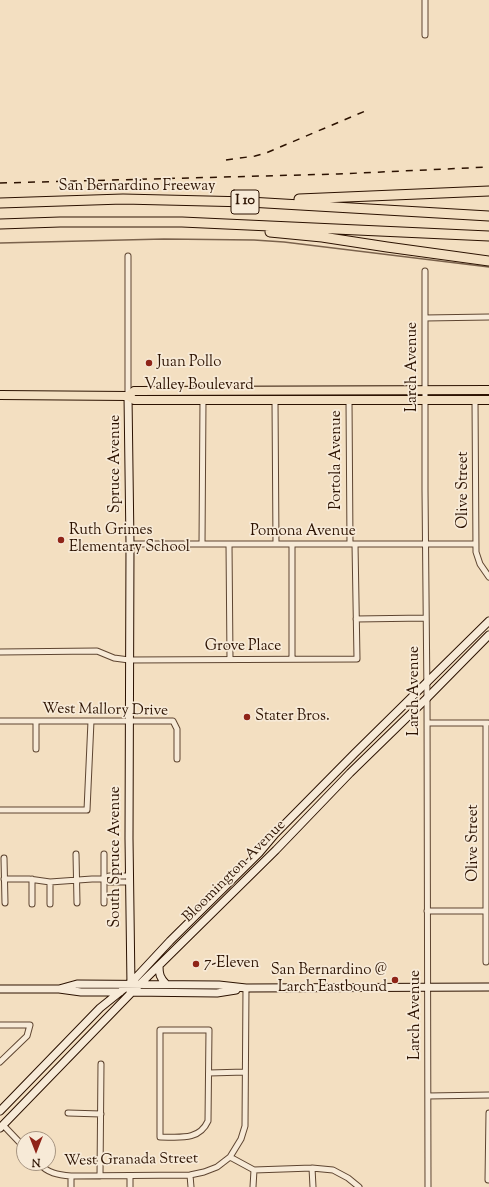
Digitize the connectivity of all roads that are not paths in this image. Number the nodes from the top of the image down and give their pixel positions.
1 (424, 0) edge
2 (425, 35) dead end
3 (489, 191) edge
4 (249, 202) junction
5 (0, 203) edge
6 (489, 216) edge
7 (188, 222) junction
8 (0, 224) edge
9 (489, 236) edge
10 (128, 256) dead end
11 (489, 261) edge
12 (425, 271) dead end
13 (489, 317) edge
14 (425, 318) junction
15 (489, 390) edge
16 (425, 391) junction
17 (0, 395) edge
18 (128, 396) junction
19 (203, 400) junction
20 (275, 400) junction
21 (349, 400) junction
22 (425, 400) junction
23 (475, 400) junction
24 (489, 400) edge
25 (130, 544) junction
26 (202, 544) junction
27 (230, 544) junction
28 (276, 544) junction
29 (292, 544) junction
30 (353, 544) junction
31 (425, 544) junction
32 (476, 544) junction
33 (489, 576) edge
34 (426, 618) junction
35 (356, 619) junction
36 (489, 621) edge
37 (489, 635) edge
38 (0, 652) edge
39 (230, 659) junction
40 (292, 659) junction
41 (357, 659) joint
42 (129, 660) junction
43 (427, 684) junction
44 (427, 698) junction
45 (129, 720) junction
46 (0, 721) edge
47 (36, 721) junction
48 (91, 722) junction
49 (427, 723) junction
50 (487, 723) edge
51 (36, 749) dead end
52 (177, 759) dead end
53 (318, 792) junction
54 (326, 800) junction
55 (0, 810) edge
56 (259, 853) junction
57 (76, 854) dead end
58 (104, 854) dead end
59 (4, 858) dead end
60 (4, 879) junction
61 (32, 879) junction
62 (77, 879) junction
63 (104, 879) junction
64 (129, 879) junction
65 (50, 882) junction
66 (242, 884) junction
67 (5, 903) dead end
68 (77, 903) dead end
69 (104, 903) dead end
70 (32, 904) dead end
71 (50, 904) dead end
72 (427, 911) junction
73 (486, 911) junction
74 (486, 962) dead end
75 (159, 966) junction
76 (130, 984) junction
77 (141, 984) junction
78 (166, 984) junction
79 (489, 987) edge
80 (246, 988) junction
81 (428, 988) junction
82 (0, 989) edge
83 (59, 989) junction
84 (94, 992) junction
85 (119, 992) junction
86 (132, 992) junction
87 (100, 1008) junction
88 (0, 1025) edge
89 (0, 1062) edge
90 (101, 1064) dead end
91 (246, 1072) junction
92 (209, 1073) junction
93 (489, 1095) edge
94 (428, 1096) junction
95 (0, 1111) edge
96 (68, 1113) dead end
97 (489, 1113) edge
98 (101, 1114) junction
99 (1, 1126) edge
100 (16, 1140) edge
101 (230, 1157) junction
102 (312, 1168) junction
103 (254, 1170) junction
104 (50, 1171) edge
105 (190, 1175) junction
106 (71, 1176) junction
107 (100, 1176) junction
108 (130, 1176) junction
109 (488, 1180) edge
110 (71, 1187) edge
111 (130, 1187) edge
112 (191, 1187) edge
113 (253, 1187) edge
114 (313, 1187) edge
115 (359, 1187) edge
116 (428, 1187) edge

1 - 2 street
3 - 4 highway
4 - 5 highway, San Bernardino Freeway / I 10
4 - 6 highway, San Bernardino Freeway / I 10
7 - 8 highway, I 10
7 - 9 highway, I 10
7 - 11 highway
10 - 18 street, Spruce Avenue
12 - 14 street, Larch Avenue
13 - 14 street
14 - 16 street, Larch Avenue
15 - 16 main road, Valley Boulevard
16 - 18 main road, Valley Boulevard
16 - 22 street, Larch Avenue
17 - 18 main road
18 - 19 main road, Valley Boulevard
18 - 25 main road, Spruce Avenue
19 - 20 main road, Valley Boulevard
19 - 26 street
20 - 21 main road, Valley Boulevard
20 - 28 street
21 - 22 main road, Valley Boulevard
21 - 30 street, Portola Avenue
22 - 23 main road, Valley Boulevard
22 - 31 street, Larch Avenue
23 - 24 main road, Valley Boulevard
23 - 32 street, Olive Street
25 - 26 street, Pomona Avenue
25 - 42 main road, Spruce Avenue
26 - 27 street, Pomona Avenue
27 - 28 street, Pomona Avenue
27 - 39 street
28 - 29 street, Pomona Avenue
29 - 30 street, Pomona Avenue
29 - 40 street
30 - 31 street, Pomona Avenue
30 - 35 street, Portola Avenue
31 - 32 street, Pomona Avenue
31 - 34 street, Larch Avenue
32 - 33 street, Olive Street
34 - 35 street
34 - 43 street, Larch Avenue
35 - 41 street, Portola Avenue
36 - 43 main road, Bloomington Avenue
37 - 44 main road, Bloomington Avenue
38 - 42 street, Grove Place
39 - 40 street, Grove Place
39 - 42 street, Grove Place
40 - 41 street, Grove Place
42 - 45 main road, Spruce Avenue
43 - 44 street, Larch Avenue
43 - 53 main road, Bloomington Avenue
44 - 49 street, Larch Avenue
44 - 54 main road, Bloomington Avenue
45 - 48 street, West Mallory Drive
45 - 52 street, West Mallory Drive
45 - 64 main road, South Spruce Avenue
46 - 47 street, West Mallory Drive
47 - 48 street, West Mallory Drive
47 - 51 street
48 - 55 street
49 - 50 street
49 - 72 street, Larch Avenue
50 - 73 street, Olive Street
53 - 54 main road
53 - 56 main road, Bloomington Avenue
54 - 66 main road, Bloomington Avenue
56 - 66 main road
56 - 76 main road, Bloomington Avenue
57 - 62 street
58 - 63 street
59 - 60 street
60 - 61 street
60 - 67 street
61 - 65 street
61 - 70 street
62 - 63 street
62 - 65 street
62 - 68 street
63 - 64 street
63 - 69 street
64 - 76 main road, South Spruce Avenue
65 - 71 street
66 - 75 main road, Bloomington Avenue
72 - 73 street
72 - 81 street, Larch Avenue
73 - 74 street, Olive Street
75 - 77 main road, Bloomington Avenue
75 - 78 main road
76 - 77 main road
76 - 83 main road
76 - 85 main road, Bloomington Avenue
76 - 86 main road, South Spruce Avenue
77 - 78 main road
77 - 86 main road, Bloomington Avenue
78 - 80 main road
79 - 81 main road
80 - 81 main road
80 - 86 main road
80 - 91 street
81 - 94 street, Larch Avenue
82 - 83 main road
83 - 84 main road
84 - 85 main road
84 - 87 main road
85 - 86 main road
85 - 87 main road, Bloomington Avenue
86 - 99 main road, Bloomington Avenue
87 - 95 main road, Bloomington Avenue
88 - 89 street
90 - 98 street
91 - 92 street
91 - 101 street
92 - 92 street
93 - 94 street
94 - 116 street, Larch Avenue
96 - 98 street
97 - 109 street
98 - 107 street
99 - 100 street
101 - 103 street
101 - 105 street, West Granada Street
102 - 103 street
102 - 114 street
102 - 115 street
103 - 113 street
104 - 106 street, West Granada Street
105 - 108 street, West Granada Street
105 - 112 street
106 - 107 street, West Granada Street
106 - 110 street
107 - 108 street, West Granada Street
108 - 111 street

